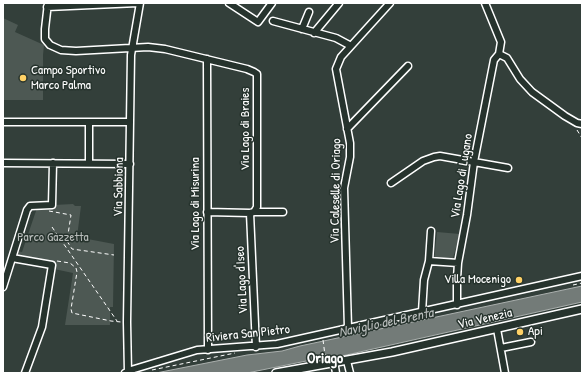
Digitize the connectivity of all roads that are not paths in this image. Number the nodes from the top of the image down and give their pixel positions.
1 (139, 3) edge
2 (229, 3) edge
3 (272, 3) edge
4 (339, 3) edge
5 (486, 3) edge
6 (387, 4) edge
7 (48, 5) edge
8 (309, 12) dead end
9 (273, 21) dead end
10 (302, 29) junction
11 (314, 33) junction
12 (351, 46) junction
13 (131, 48) junction
14 (500, 54) junction
15 (207, 59) junction
16 (408, 66) dead end
17 (3, 122) edge
18 (89, 122) junction
19 (130, 122) junction
20 (580, 123) edge
21 (347, 129) junction
22 (474, 162) junction
23 (3, 163) edge
24 (52, 163) junction
25 (89, 164) junction
26 (130, 164) junction
27 (508, 168) dead end
28 (391, 183) dead end
29 (207, 212) junction
30 (252, 212) junction
31 (283, 212) dead end
32 (431, 231) dead end
33 (12, 258) junction
34 (429, 262) junction
35 (458, 263) junction
36 (582, 276) edge
37 (3, 287) edge
38 (457, 304) junction
39 (582, 309) edge
40 (422, 312) junction
41 (348, 328) junction
42 (497, 329) junction
43 (531, 342) dead end
44 (256, 347) junction
45 (501, 348) junction
46 (208, 350) junction
47 (347, 361) junction
48 (127, 372) edge
49 (25, 373) edge
50 (276, 373) edge
51 (350, 373) edge
52 (505, 373) edge

1 - 7 street
1 - 13 street, Via Sabbiona
2 - 3 street
4 - 11 street
5 - 14 street
6 - 12 street, Via Caleselle di Oriago
7 - 13 street, Via Lago di Braies
8 - 10 street
9 - 10 street
10 - 11 street
11 - 12 street
12 - 21 street, Via Caleselle di Oriago
13 - 15 street, Via Lago di Braies
13 - 19 street, Via Sabbiona
14 - 20 street
14 - 22 street, Via Lago di Lugano
15 - 29 street, Via Lago di Misurina
15 - 30 street, Via Lago di Braies
16 - 21 street
17 - 18 street
18 - 19 street
18 - 25 street
19 - 26 street, Via Sabbiona
21 - 41 street, Via Caleselle di Oriago
22 - 27 street
22 - 28 street
22 - 35 street, Via Lago di Lugano
23 - 24 street
24 - 25 street
24 - 33 street
25 - 26 street
26 - 48 street, Via Sabbiona
29 - 30 street
29 - 46 street, Via Lago di Misurina
30 - 31 street
30 - 44 street, Via Lago d'Iseo
32 - 34 street
33 - 37 street
33 - 49 street
34 - 35 street
34 - 40 street
35 - 38 street, Via Lago di Lugano
36 - 38 street, Riviera San Pietro
38 - 40 street, Riviera San Pietro
39 - 42 main road, Via Venezia
40 - 41 street, Riviera San Pietro
41 - 44 street, Riviera San Pietro
42 - 45 street
42 - 47 main road, Via Venezia
43 - 45 street
44 - 46 street, Riviera San Pietro
45 - 52 street
46 - 48 street, Riviera San Pietro
47 - 50 main road, Via Venezia
47 - 51 street

